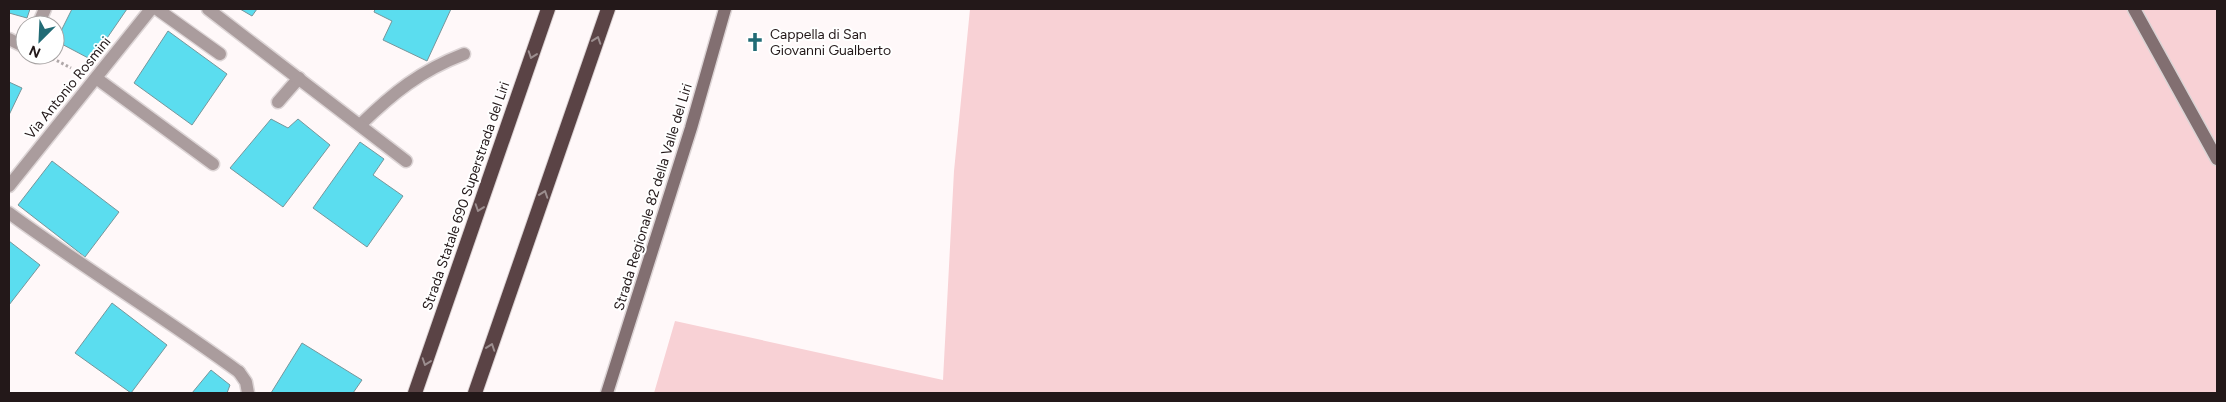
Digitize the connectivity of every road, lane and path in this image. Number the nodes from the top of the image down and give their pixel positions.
1 (151, 9) edge
2 (157, 9) edge
3 (208, 9) edge
4 (548, 9) edge
5 (608, 9) edge
6 (725, 9) edge
7 (2134, 9) edge
8 (220, 54) dead end
9 (464, 54) dead end
10 (65, 65) edge
11 (76, 70) dead end
12 (96, 78) junction
13 (299, 78) junction
14 (278, 102) dead end
15 (360, 125) junction
16 (2217, 159) edge
17 (406, 161) dead end
18 (213, 164) dead end
19 (9, 186) edge
20 (9, 213) edge
21 (248, 393) edge
22 (415, 393) edge
23 (475, 393) edge
24 (607, 393) edge

1 - 12 street, Via Antonio Rosmini
2 - 8 street
3 - 13 street
4 -> 22 highway, Strada Statale 690 Superstrada del Liri
23 -> 5 highway
6 - 24 main road, Strada Regionale 82 della Valle del Liri
7 - 16 main road
9 - 15 street
10 - 11 path
12 - 18 street
12 - 19 street, Via Antonio Rosmini
13 - 14 street
13 - 15 street
15 - 17 street
20 - 21 street

